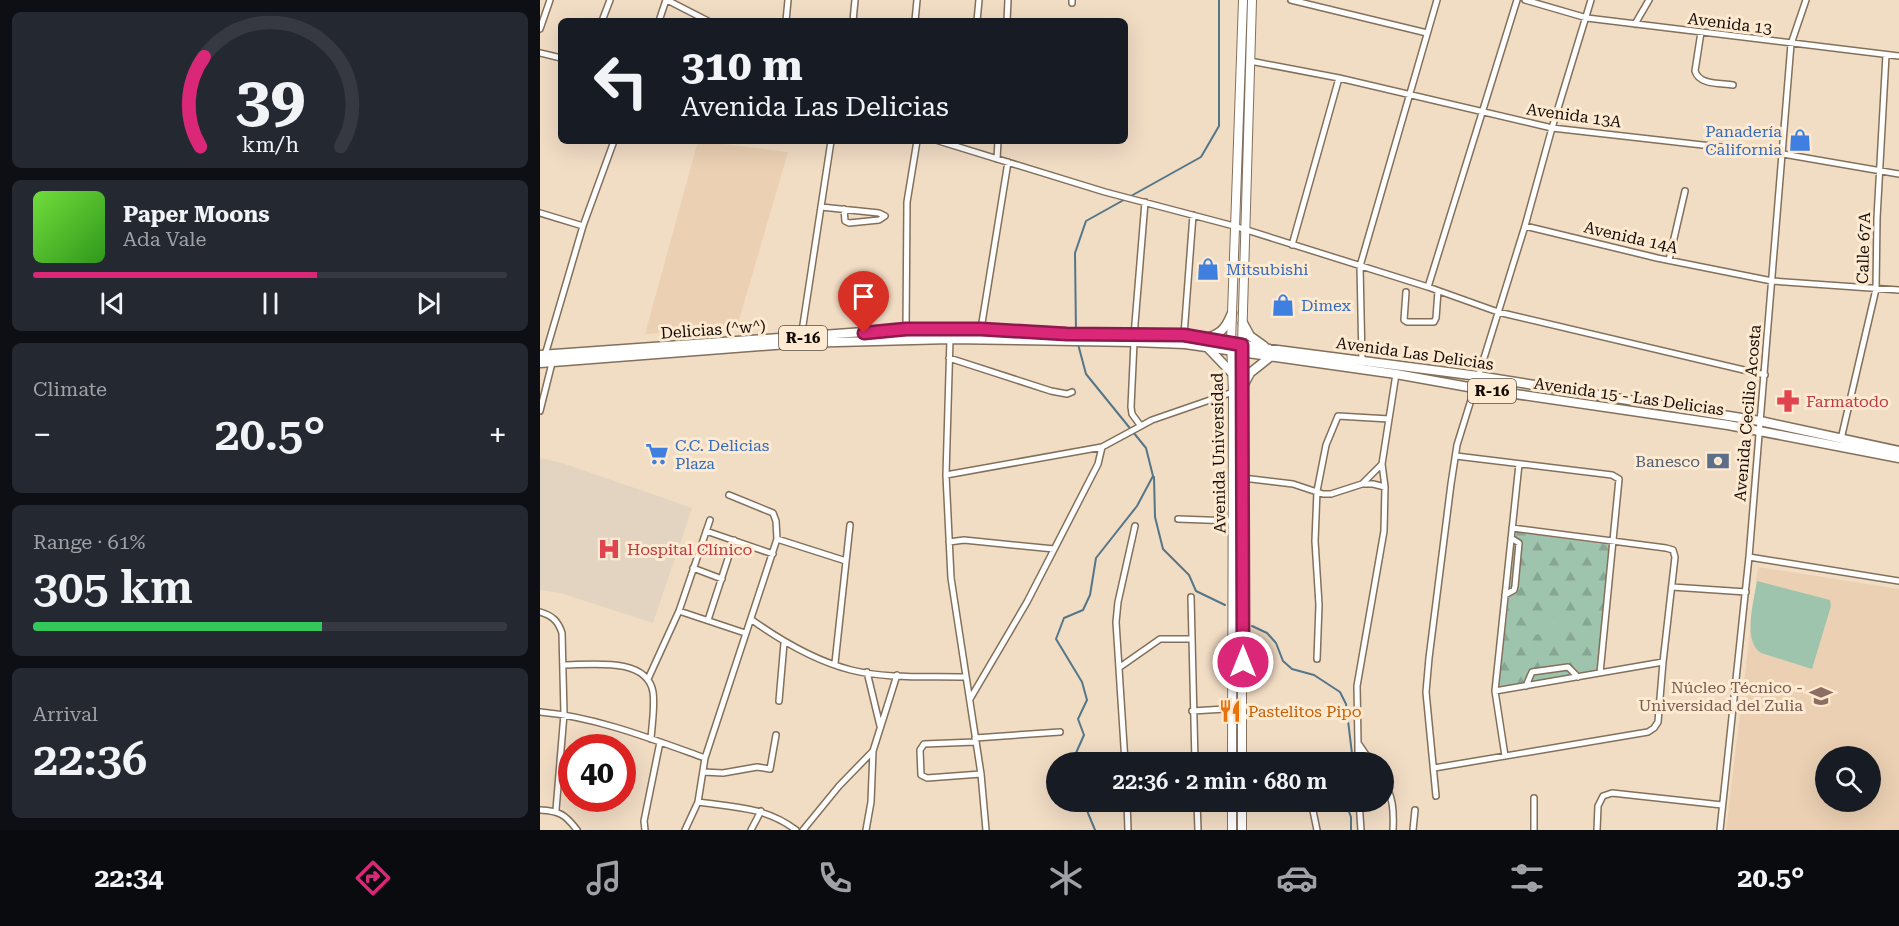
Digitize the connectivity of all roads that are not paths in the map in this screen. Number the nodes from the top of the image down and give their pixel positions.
1 (550, 0) edge
2 (610, 0) edge
3 (667, 0) edge
4 (788, 0) edge
5 (855, 0) edge
6 (917, 0) edge
7 (979, 0) edge
8 (1008, 0) edge
9 (1243, 0) edge
10 (1252, 0) edge
11 (1291, 0) edge
12 (1437, 0) edge
13 (1517, 0) edge
14 (1525, 0) edge
15 (1592, 0) edge
16 (1649, 0) edge
17 (1806, 0) edge
18 (603, 18) edge
19 (660, 18) edge
20 (702, 18) edge
21 (786, 18) edge
22 (853, 18) edge
23 (915, 18) edge
24 (977, 18) edge
25 (1007, 18) edge
26 (1587, 18) junction
27 (1635, 24) junction
28 (540, 29) edge
29 (1701, 32) junction
30 (1427, 33) junction
31 (1791, 44) junction
32 (540, 53) edge
33 (1886, 55) junction
34 (1899, 56) edge
35 (558, 57) edge
36 (1250, 61) junction
37 (1338, 78) junction
38 (1733, 85) dead end
39 (1409, 96) junction
40 (1482, 112) junction
41 (1552, 128) junction
42 (613, 144) edge
43 (831, 144) edge
44 (917, 144) edge
45 (949, 144) edge
46 (998, 144) edge
47 (1783, 154) junction
48 (997, 159) junction
49 (1008, 162) junction
50 (1879, 170) junction
51 (1899, 174) edge
52 (1685, 191) dead end
53 (1144, 202) junction
54 (821, 207) junction
55 (844, 209) junction
56 (540, 213) edge
57 (1193, 215) junction
58 (583, 226) junction
59 (1234, 226) junction
60 (1525, 226) junction
61 (1245, 230) junction
62 (1292, 245) junction
63 (1669, 260) junction
64 (1360, 266) junction
65 (1772, 281) junction
66 (1428, 288) junction
67 (1876, 289) junction
68 (1899, 290) edge
69 (1438, 291) junction
70 (1406, 292) dead end
71 (1498, 312) junction
72 (1232, 313) junction
73 (1243, 323) junction
74 (906, 329) junction
75 (981, 329) junction
76 (1184, 335) junction
77 (1067, 338) junction
78 (950, 339) junction
79 (1134, 339) junction
80 (800, 341) junction
81 (1206, 343) junction
82 (1231, 346) junction
83 (1243, 348) junction
84 (1270, 353) junction
85 (543, 355) edge
86 (949, 358) junction
87 (1362, 361) junction
88 (540, 363) edge
89 (552, 363) junction
90 (1231, 372) junction
91 (1395, 374) junction
92 (1765, 375) junction
93 (1478, 376) junction
94 (1242, 388) junction
95 (1474, 388) junction
96 (1072, 392) dead end
97 (1233, 392) junction
98 (540, 411) edge
99 (1389, 418) junction
100 (1760, 421) junction
101 (1138, 427) junction
102 (1760, 432) junction
103 (1841, 439) junction
104 (1102, 447) junction
105 (1899, 451) edge
106 (1456, 456) junction
107 (1899, 458) edge
108 (1382, 464) junction
109 (1519, 464) junction
110 (946, 475) junction
111 (1243, 478) junction
112 (1362, 484) junction
113 (1385, 487) junction
114 (1317, 492) junction
115 (729, 495) dead end
116 (1178, 519) dead end
117 (710, 520) dead end
118 (1233, 521) junction
119 (850, 525) dead end
120 (1135, 526) dead end
121 (1512, 528) junction
122 (706, 531) junction
123 (777, 539) junction
124 (734, 540) junction
125 (949, 542) junction
126 (1613, 542) junction
127 (1054, 549) junction
128 (773, 554) junction
129 (1749, 557) junction
130 (846, 561) junction
131 (693, 568) junction
132 (722, 579) junction
133 (1899, 581) edge
134 (1672, 586) junction
135 (1746, 592) junction
136 (1191, 597) dead end
137 (679, 610) junction
138 (540, 612) edge
139 (708, 620) junction
140 (752, 620) junction
141 (745, 633) junction
142 (1191, 639) junction
143 (784, 643) junction
144 (1317, 659) dead end
145 (1663, 662) junction
146 (835, 663) junction
147 (563, 665) junction
148 (1120, 667) junction
149 (867, 672) junction
150 (1600, 673) junction
151 (897, 675) junction
152 (966, 677) junction
153 (1578, 677) junction
154 (648, 679) junction
155 (1526, 686) junction
156 (1495, 691) junction
157 (970, 699) junction
158 (779, 701) dead end
159 (1233, 708) junction
160 (1242, 708) junction
161 (1192, 711) junction
162 (540, 712) edge
163 (564, 714) junction
164 (880, 728) junction
165 (1060, 732) dead end
166 (776, 735) dead end
167 (651, 739) junction
168 (975, 740) junction
169 (660, 742) junction
170 (1358, 742) junction
171 (873, 751) junction
172 (1124, 752) edge
173 (1194, 752) edge
174 (1232, 752) edge
175 (1242, 752) edge
176 (1358, 752) edge
177 (1364, 752) edge
178 (1505, 756) junction
179 (705, 758) junction
180 (1434, 768) junction
181 (703, 772) junction
182 (981, 774) junction
183 (1436, 796) dead end
184 (1534, 798) dead end
185 (698, 802) junction
186 (1722, 805) junction
187 (540, 810) edge
188 (556, 810) junction
189 (1415, 810) dead end
190 (761, 811) junction
191 (1127, 812) edge
192 (1197, 812) edge
193 (1232, 812) edge
194 (1242, 812) edge
195 (1313, 812) edge
196 (1360, 812) edge
197 (1394, 812) edge
198 (577, 830) edge
199 (645, 830) edge
200 (685, 830) edge
201 (751, 830) edge
202 (796, 830) edge
203 (803, 830) edge
204 (866, 830) edge
205 (986, 830) edge
206 (1128, 830) edge
207 (1198, 830) edge
208 (1232, 830) edge
209 (1242, 830) edge
210 (1317, 830) edge
211 (1361, 830) edge
212 (1393, 830) edge
213 (1413, 830) edge
214 (1534, 830) edge
215 (1597, 830) edge
216 (1720, 830) edge

1 - 28 street
2 - 18 street
3 - 19 street
3 - 20 street
4 - 21 street
5 - 22 street
6 - 23 street
7 - 24 street
8 - 25 street
9 - 59 street, Avenida Universidad
10 - 36 street, Avenida Universidad
11 - 30 street
12 - 30 street
13 - 40 street
14 - 26 street, Avenida 13
15 - 26 street
16 - 27 street
17 - 31 street, Avenida Cecilio Acosta
26 - 27 street, Avenida 13
26 - 41 street
27 - 29 street, Avenida 13
29 - 31 street, Avenida 13
29 - 38 street
30 - 39 street
31 - 33 street, Avenida 13
31 - 47 street, Avenida Cecilio Acosta
32 - 35 street
33 - 34 street, Avenida 13
33 - 50 street, Calle 67A
36 - 37 street, Avenida 13A
36 - 61 street, Avenida Universidad
37 - 39 street, Avenida 13A
37 - 62 street
39 - 40 street, Avenida 13A
39 - 64 street
40 - 41 street, Avenida 13A
40 - 66 street
41 - 47 street, Avenida 13A
41 - 60 street
42 - 58 street
43 - 54 street
44 - 74 street
45 - 48 street
46 - 48 street
47 - 50 street, Avenida 13A
47 - 65 street, Avenida Cecilio Acosta
48 - 49 street
49 - 53 street
49 - 75 street
50 - 51 street, Avenida 13A
50 - 67 street, Calle 67A
52 - 63 street
53 - 57 street
53 - 79 street
54 - 55 street
54 - 80 street
55 - 55 street
56 - 58 street
57 - 59 street
57 - 76 street
58 - 85 street
59 - 61 street
59 - 72 street, Avenida Universidad
60 - 63 street, Avenida 14A
60 - 71 street
61 - 62 street
61 - 73 street, Avenida Universidad
62 - 64 street
63 - 65 street, Avenida 14A
64 - 66 street
64 - 87 street
65 - 67 street, Avenida 14A
65 - 92 street, Avenida Cecilio Acosta
66 - 69 street
67 - 68 street, Avenida 14A
67 - 103 street, Calle 67A
69 - 70 street
69 - 71 street
71 - 92 street
71 - 93 street
72 - 81 main road
72 - 82 street, Avenida Universidad
73 - 83 street, Avenida Universidad
73 - 84 main road
74 - 75 main road, Delicias (^w^) / R-16
74 - 80 main road, Delicias (^w^) / R-16
75 - 77 main road, Delicias (^w^) / R-16
76 - 79 main road, Avenida Las Delicias / R-16
76 - 81 main road, Avenida Las Delicias / R-16
77 - 78 main road, Delicias (^w^) / R-16
77 - 79 main road, Avenida Las Delicias / R-16
78 - 80 main road, Delicias (^w^) / R-16
78 - 86 street
79 - 81 main road, R-16
79 - 101 street
80 - 85 main road, Delicias (^w^) / R-16
80 - 89 main road, Delicias (^w^) / R-16
81 - 82 main road, Avenida Las Delicias / R-16
81 - 90 main road
82 - 83 main road, Avenida Las Delicias / R-16
82 - 90 street, Avenida Universidad
83 - 84 main road, Avenida Las Delicias / R-16
83 - 94 street, Avenida Universidad
84 - 87 main road, Avenida Las Delicias / R-16
84 - 91 main road, Avenida 15 - Las Delicias / R-16
84 - 94 main road
86 - 96 street
86 - 110 street
87 - 93 main road, Avenida Las Delicias / R-16
88 - 89 main road, Delicias (^w^) / R-16
89 - 98 street
90 - 97 street, Avenida Universidad
91 - 95 main road, Avenida 15 - Las Delicias / R-16
91 - 99 street
92 - 100 street, Avenida Cecilio Acosta
93 - 95 street
93 - 100 main road, Avenida Las Delicias / R-16
94 - 111 street, Avenida Universidad
95 - 102 main road, Avenida 15 - Las Delicias / R-16
95 - 106 street
97 - 101 street
97 - 118 street, Avenida Universidad
99 - 108 street
99 - 114 street
100 - 102 street, Avenida Cecilio Acosta
100 - 103 main road, Avenida Las Delicias / R-16
101 - 104 street
102 - 107 main road, Avenida 15 - Las Delicias / R-16
102 - 129 street, Avenida Cecilio Acosta
103 - 105 main road, Avenida Las Delicias / R-16
104 - 110 street
104 - 127 street
106 - 109 street
106 - 180 street
108 - 112 street
108 - 113 street
109 - 121 street
109 - 126 street
110 - 125 street
111 - 114 street
111 - 160 street, Avenida Universidad
112 - 113 street
112 - 114 street
113 - 170 street
114 - 144 street
115 - 123 street
116 - 118 street
117 - 122 street
118 - 159 street, Avenida Universidad
119 - 130 street
120 - 148 street
121 - 126 street
121 - 156 street
122 - 124 street
122 - 131 street
123 - 128 street
123 - 130 street
124 - 128 street
124 - 132 street
125 - 127 street
125 - 152 street
126 - 134 street
126 - 150 street
127 - 157 street
128 - 140 street
129 - 133 street
129 - 135 street, Avenida Cecilio Acosta
130 - 146 street
131 - 132 street
131 - 137 street
132 - 139 street
134 - 135 street
134 - 145 street
135 - 186 street, Avenida Cecilio Acosta
136 - 142 street
137 - 139 street
137 - 154 street
138 - 147 street
139 - 141 street
140 - 141 street
140 - 143 street
141 - 179 street
142 - 148 street
142 - 161 street
143 - 146 street
143 - 158 street
145 - 150 street
145 - 178 street
146 - 149 street
147 - 154 street
147 - 163 street
148 - 172 street
149 - 151 street
149 - 164 street
150 - 153 street
151 - 152 street
151 - 164 street
152 - 157 street
153 - 155 street
153 - 155 street
154 - 167 street
155 - 156 street
156 - 178 street
157 - 168 street
159 - 160 street
159 - 161 street
159 - 174 street, Avenida Universidad
160 - 175 street, Avenida Universidad
161 - 173 street
162 - 163 street
163 - 167 street
163 - 188 street
164 - 171 street
165 - 168 street
166 - 181 street
167 - 169 street
168 - 182 street
168 - 182 street
169 - 179 street
169 - 199 street
170 - 176 street
170 - 177 street
171 - 203 street
171 - 204 street
178 - 180 street
179 - 181 street
180 - 183 street
181 - 185 street
182 - 205 street
184 - 214 street
185 - 190 street
185 - 200 street
186 - 215 street
186 - 216 street, Avenida Cecilio Acosta
187 - 188 street
188 - 198 street
189 - 213 street
190 - 201 street
190 - 202 street
191 - 206 street
192 - 207 street
193 - 208 street
194 - 209 street
195 - 210 street
196 - 211 street
197 - 212 street

